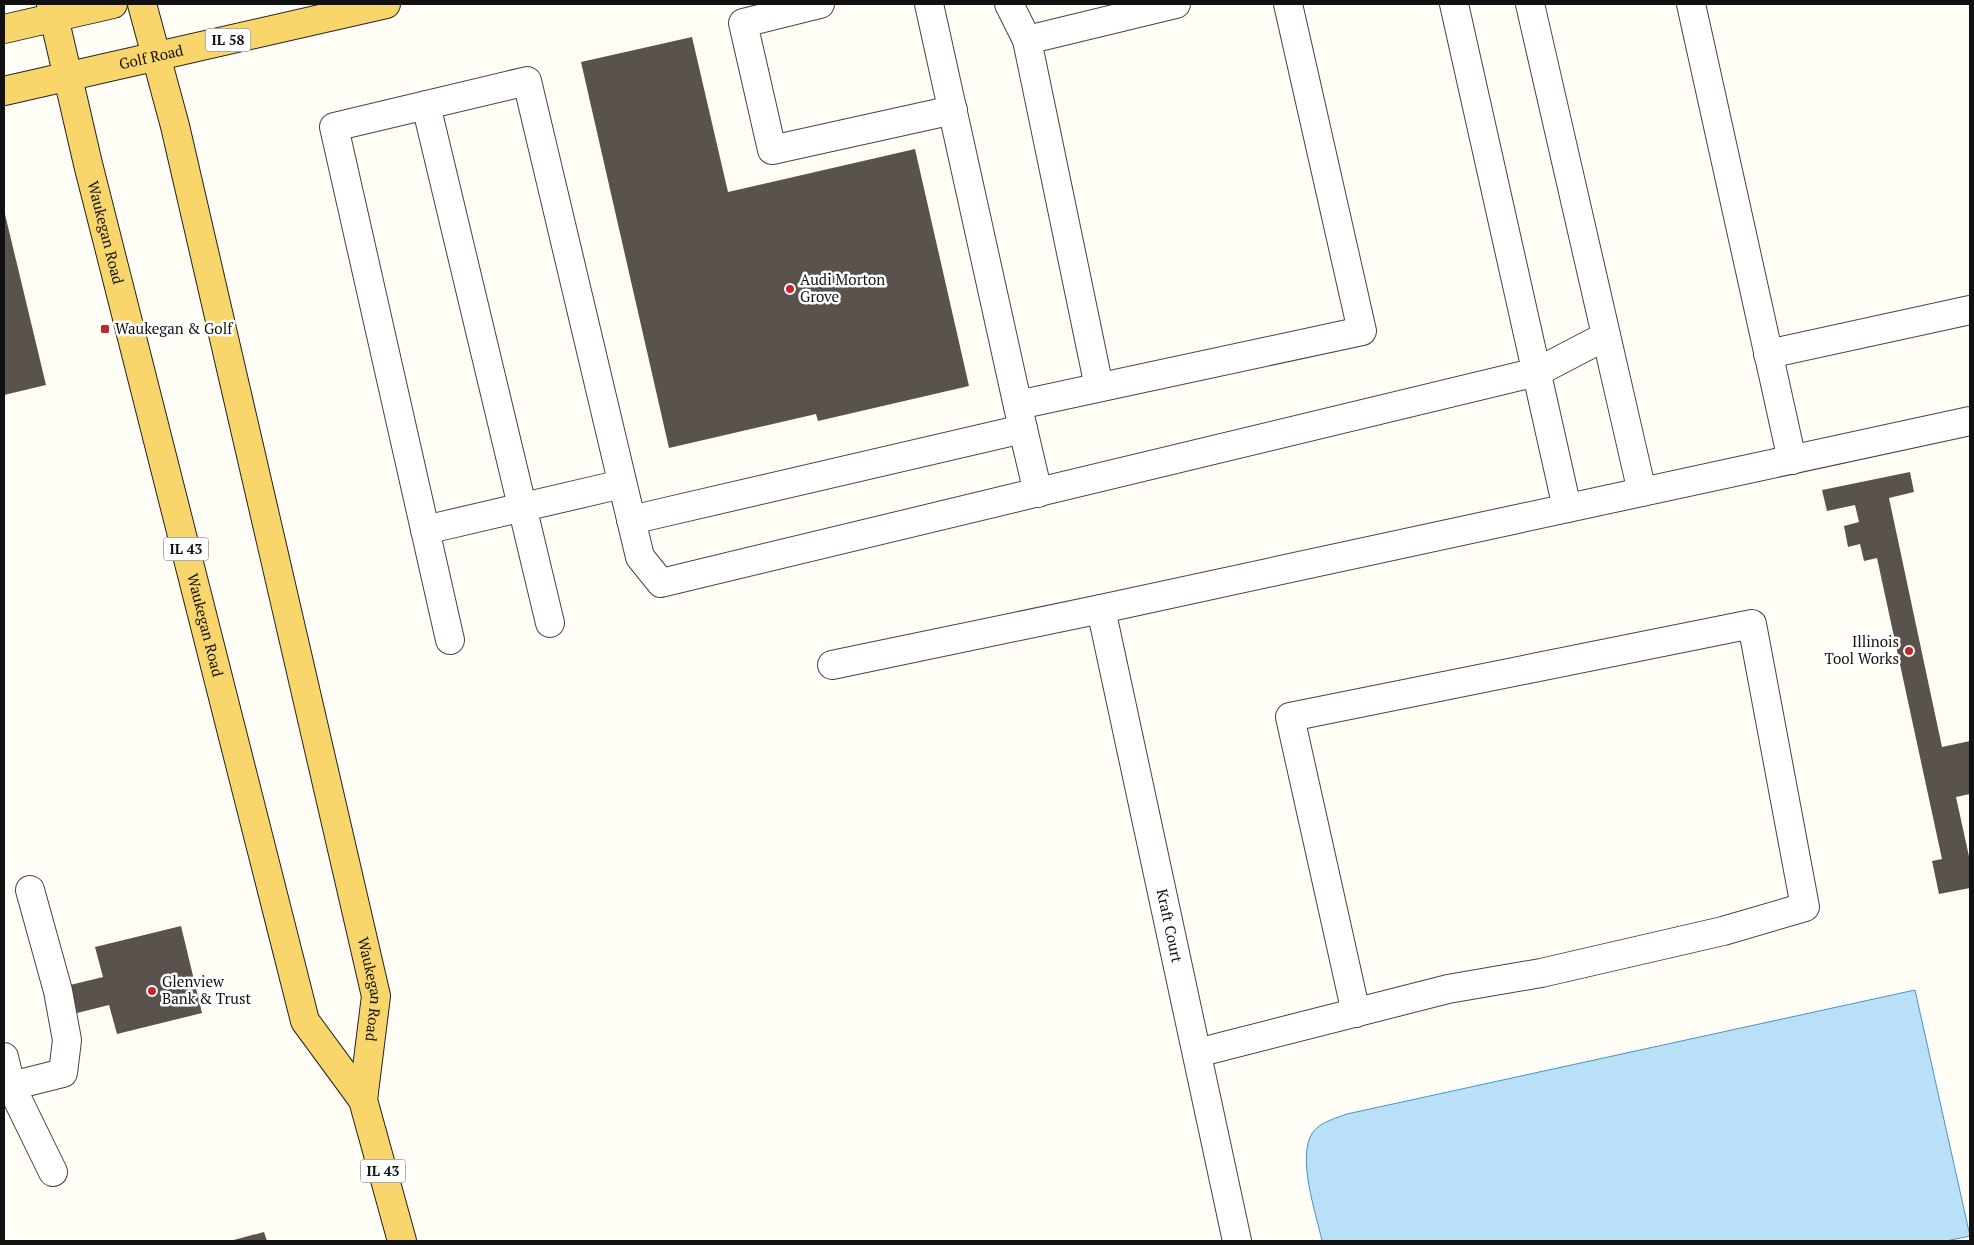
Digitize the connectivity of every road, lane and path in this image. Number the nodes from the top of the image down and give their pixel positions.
1 (112, 4) edge
2 (142, 4) edge
3 (386, 4) edge
4 (820, 4) edge
5 (929, 4) edge
6 (1009, 4) edge
7 (1176, 4) edge
8 (1288, 4) edge
9 (1454, 4) edge
10 (1530, 4) edge
11 (1691, 4) edge
12 (53, 10) edge
13 (4, 29) edge
14 (1026, 40) junction
15 (156, 57) junction
16 (69, 76) junction
17 (4, 91) edge
18 (426, 105) junction
19 (952, 110) junction
20 (1970, 310) edge
21 (1606, 336) junction
22 (1768, 354) junction
23 (1537, 372) junction
24 (1099, 387) junction
25 (1020, 417) junction
26 (1970, 421) edge
27 (1792, 460) junction
28 (622, 484) junction
29 (1642, 492) junction
30 (1038, 493) junction
31 (522, 508) junction
32 (1567, 508) junction
33 (631, 520) junction
34 (425, 530) junction
35 (1101, 609) junction
36 (550, 623) dead end
37 (450, 640) dead end
38 (832, 665) dead end
39 (30, 890) dead end
40 (1356, 1013) junction
41 (1197, 1053) junction
42 (4, 1057) edge
43 (11, 1086) junction
44 (363, 1100) junction
45 (53, 1172) dead end
46 (402, 1241) edge
47 (1237, 1241) edge

1 - 12 main road
2 - 15 main road, Waukegan Road / IL 43
3 - 15 main road, Golf Road / IL 58
4 - 19 street
5 - 19 street
6 - 14 street
7 - 14 street
8 - 24 street
9 - 23 street
10 - 21 street
11 - 22 street
12 - 13 main road
12 - 16 main road, Waukegan Road / IL 43
14 - 24 street
15 - 16 main road, Golf Road / IL 58
15 - 44 main road, Waukegan Road / IL 43
16 - 17 main road, Golf Road
16 - 44 main road, Waukegan Road / IL 43
18 - 28 street
18 - 31 street
18 - 34 street
19 - 25 street
20 - 22 street
21 - 23 street
21 - 29 street
22 - 27 street
23 - 30 street
23 - 32 street
24 - 25 street
25 - 30 street
25 - 33 street
26 - 27 street
27 - 29 street
28 - 31 street
28 - 33 street
29 - 32 street
30 - 33 street
31 - 34 street
31 - 36 street
32 - 35 street
34 - 37 street
35 - 38 street
35 - 41 street, Kraft Court
39 - 43 street
40 - 40 street
40 - 41 street
41 - 47 street, Kraft Court
42 - 43 street
43 - 45 street
44 - 46 main road, Waukegan Road / IL 43

